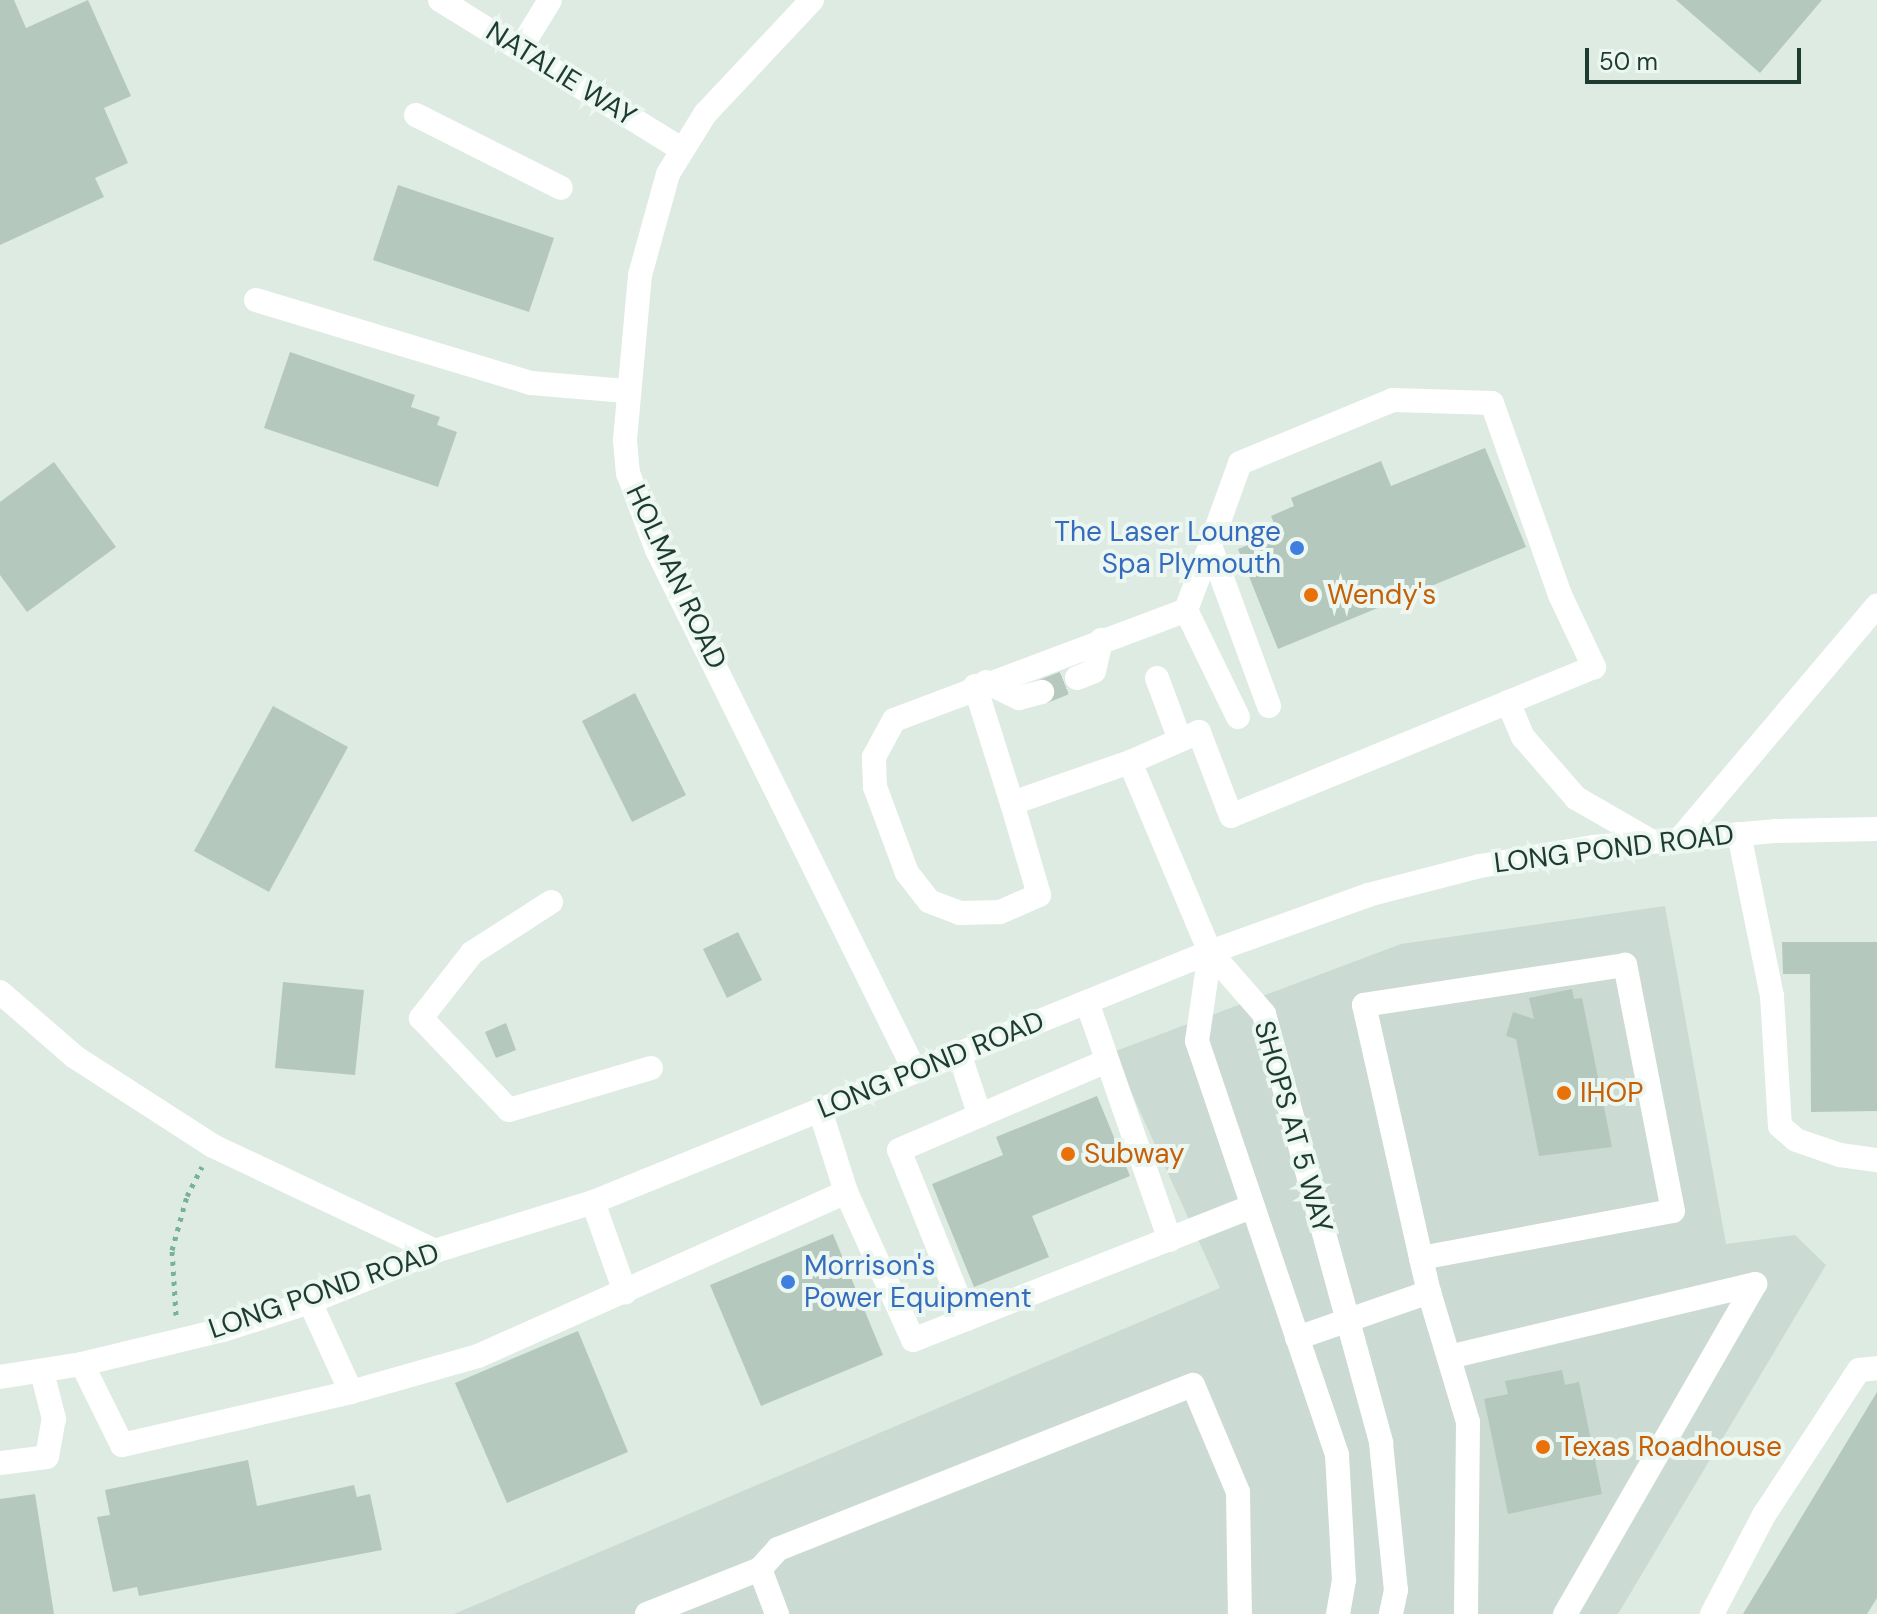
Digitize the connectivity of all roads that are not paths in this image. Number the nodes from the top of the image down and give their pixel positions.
1 (440, 0) edge
2 (550, 0) edge
3 (812, 0) edge
4 (520, 49) junction
5 (416, 115) dead end
6 (681, 149) junction
7 (561, 188) dead end
8 (256, 300) dead end
9 (626, 391) junction
10 (1210, 546) junction
11 (1877, 606) edge
12 (1186, 610) junction
13 (1101, 640) junction
14 (1077, 678) tunnel mouth
15 (1157, 678) dead end
16 (981, 684) junction
17 (1042, 692) tunnel mouth
18 (1508, 702) junction
19 (1269, 706) dead end
20 (1238, 717) dead end
21 (1180, 740) junction
22 (1130, 762) junction
23 (1012, 803) junction
24 (1877, 829) edge
25 (1739, 834) junction
26 (1679, 840) junction
27 (1651, 841) junction
28 (551, 902) dead end
29 (1210, 952) junction
30 (0, 992) edge
31 (1087, 1002) junction
32 (959, 1053) junction
33 (1107, 1061) junction
34 (651, 1068) dead end
35 (915, 1071) junction
36 (820, 1110) junction
37 (980, 1116) junction
38 (1877, 1160) edge
39 (846, 1192) junction
40 (593, 1202) junction
41 (1253, 1206) junction
42 (1170, 1240) junction
43 (435, 1251) junction
44 (1421, 1258) junction
45 (625, 1292) junction
46 (1429, 1292) junction
47 (310, 1302) junction
48 (967, 1319) junction
49 (1348, 1323) junction
50 (1297, 1338) junction
51 (1449, 1357) junction
52 (82, 1364) junction
53 (1877, 1368) edge
54 (42, 1372) junction
55 (0, 1377) edge
56 (351, 1392) junction
57 (0, 1463) edge
58 (760, 1569) junction
59 (647, 1614) edge
60 (777, 1614) edge
61 (1240, 1614) edge
62 (1338, 1614) edge
63 (1391, 1614) edge
64 (1466, 1614) edge
65 (1565, 1614) edge
66 (1712, 1614) edge

1 - 4 street, NATALIE WAY
2 - 4 street
3 - 6 street, HOLMAN ROAD
4 - 6 street, NATALIE WAY
5 - 7 street
6 - 9 street, HOLMAN ROAD
8 - 9 street
9 - 35 street, HOLMAN ROAD
10 - 12 street
10 - 18 street
10 - 19 street
11 - 26 street
12 - 13 street
12 - 20 street
13 - 14 street
13 - 16 street
15 - 21 street
16 - 17 street
16 - 23 street
16 - 23 street
18 - 21 street
18 - 27 street
21 - 22 street
22 - 23 street
22 - 29 street
24 - 25 street, LONG POND ROAD
25 - 26 street, LONG POND ROAD
25 - 38 street
26 - 27 street, LONG POND ROAD
27 - 29 street, LONG POND ROAD
28 - 34 street
29 - 31 street, LONG POND ROAD
29 - 41 street, SHOPS AT 5 WAY
29 - 49 street, SHOPS AT 5 WAY
30 - 43 street
31 - 32 street, LONG POND ROAD
31 - 33 street
32 - 35 street, LONG POND ROAD
32 - 37 street
33 - 37 street
33 - 42 street
35 - 36 street, LONG POND ROAD
36 - 39 street
36 - 40 street, LONG POND ROAD
37 - 48 street
39 - 45 street
39 - 48 street
40 - 43 street, LONG POND ROAD
40 - 45 street
41 - 42 street
41 - 50 street, SHOPS AT 5 WAY
42 - 48 street
43 - 47 street, LONG POND ROAD
44 - 44 street
44 - 46 street
45 - 56 street
46 - 49 street
46 - 51 street
47 - 52 street, LONG POND ROAD
47 - 56 street
49 - 50 street
49 - 63 street, SHOPS AT 5 WAY
50 - 62 street, SHOPS AT 5 WAY
51 - 64 street
51 - 65 street
52 - 54 street, LONG POND ROAD
52 - 56 street
53 - 66 street
54 - 55 street, LONG POND ROAD
54 - 57 street
58 - 59 street
58 - 60 street
58 - 61 street

